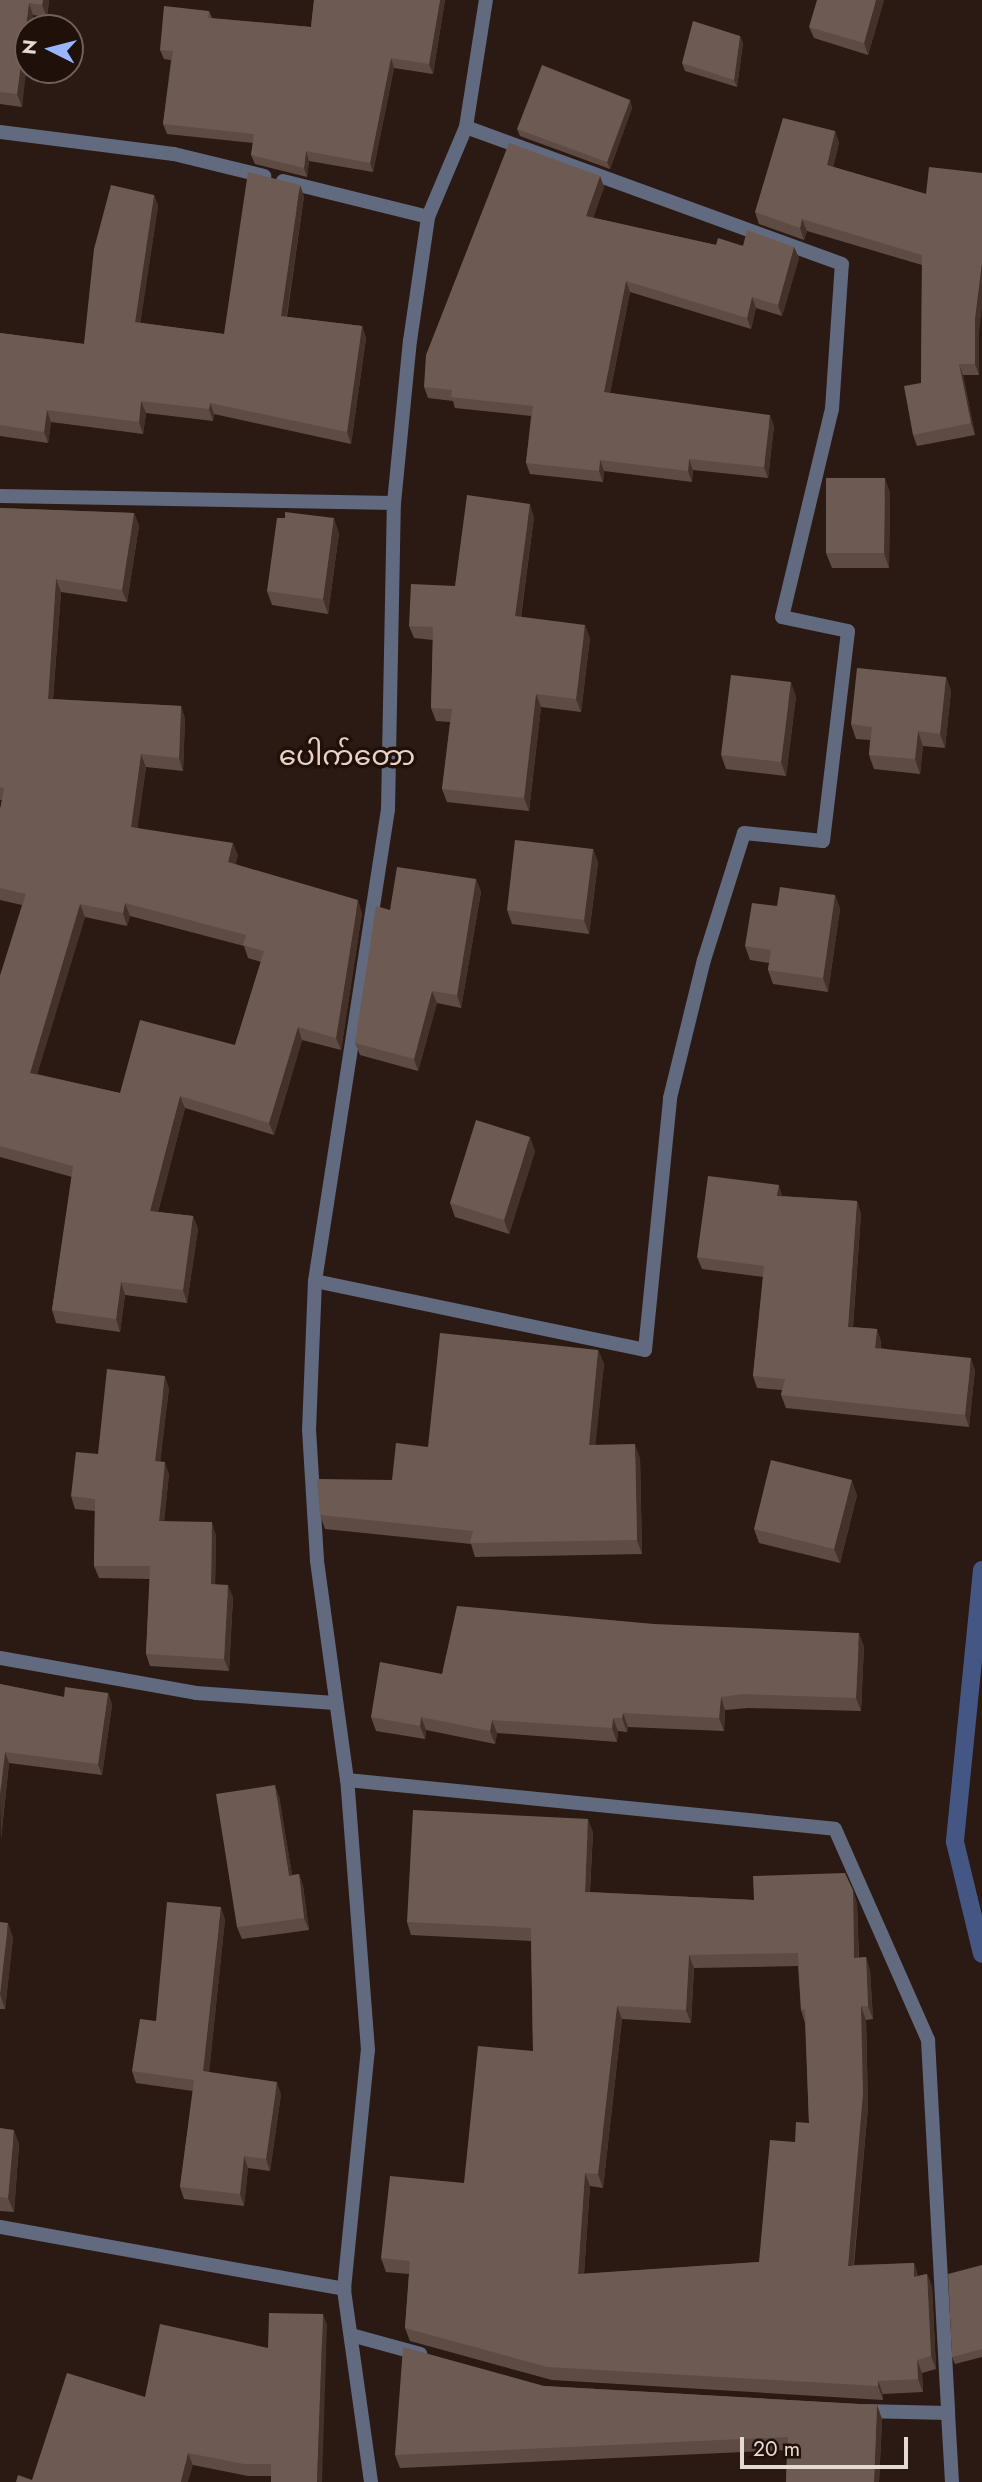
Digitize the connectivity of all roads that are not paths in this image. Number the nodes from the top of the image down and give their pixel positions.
1 (486, 0) edge
2 (466, 127) junction
3 (0, 132) edge
4 (428, 217) junction
5 (0, 496) edge
6 (394, 503) junction
7 (315, 1281) junction
8 (0, 1658) edge
9 (335, 1703) junction
10 (347, 1780) junction
11 (0, 2227) edge
12 (344, 2289) junction
13 (351, 2335) junction
14 (430, 2357) edge
15 (849, 2410) edge
16 (948, 2413) junction
17 (371, 2482) edge
18 (952, 2482) edge

1 - 2 street
2 - 4 street
2 - 7 street
3 - 4 street
4 - 6 street
5 - 6 street
6 - 7 street
7 - 9 street
8 - 9 street
9 - 10 street
10 - 12 street
10 - 16 street
11 - 12 street
12 - 13 street
13 - 14 street
13 - 17 street
15 - 16 street
16 - 18 street

